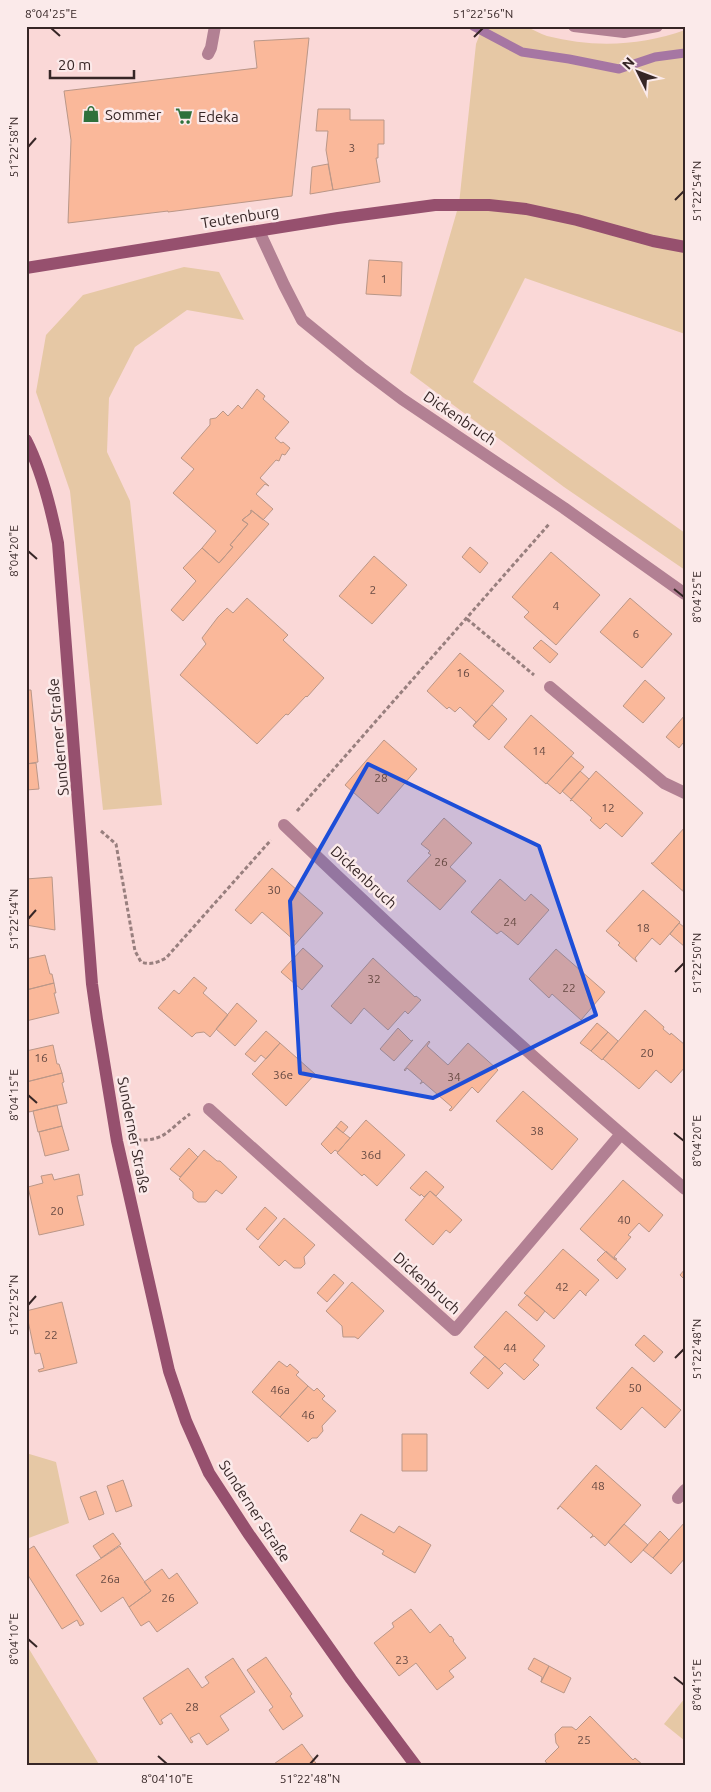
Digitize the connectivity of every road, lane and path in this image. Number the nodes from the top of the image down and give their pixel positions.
1 (215, 26) edge
2 (574, 26) edge
3 (657, 26) edge
4 (208, 54) dead end
5 (259, 231) junction
6 (685, 247) edge
7 (26, 268) edge
8 (26, 440) edge
9 (564, 508) junction
10 (685, 594) edge
11 (467, 619) junction
12 (550, 688) joint
13 (685, 794) edge
14 (80, 816) junction
15 (284, 825) junction
16 (208, 1109) joint
17 (621, 1134) junction
18 (117, 1141) junction
19 (685, 1189) edge
20 (416, 1766) edge

1 - 4 street
2 - 3 street
5 - 6 main road, Teutenburg
5 - 7 main road, Teutenburg
5 - 9 street, Dickenbruch
8 - 14 main road, Sunderner Straße
9 - 10 street, Dickenbruch
9 - 11 path
11 - 12 path
11 - 15 path
12 - 13 street
14 - 15 path
14 - 18 main road, Sunderner Straße
15 - 17 street, Dickenbruch
16 - 17 street, Dickenbruch
16 - 18 path
17 - 19 street, Dickenbruch
18 - 20 main road, Sunderner Straße

